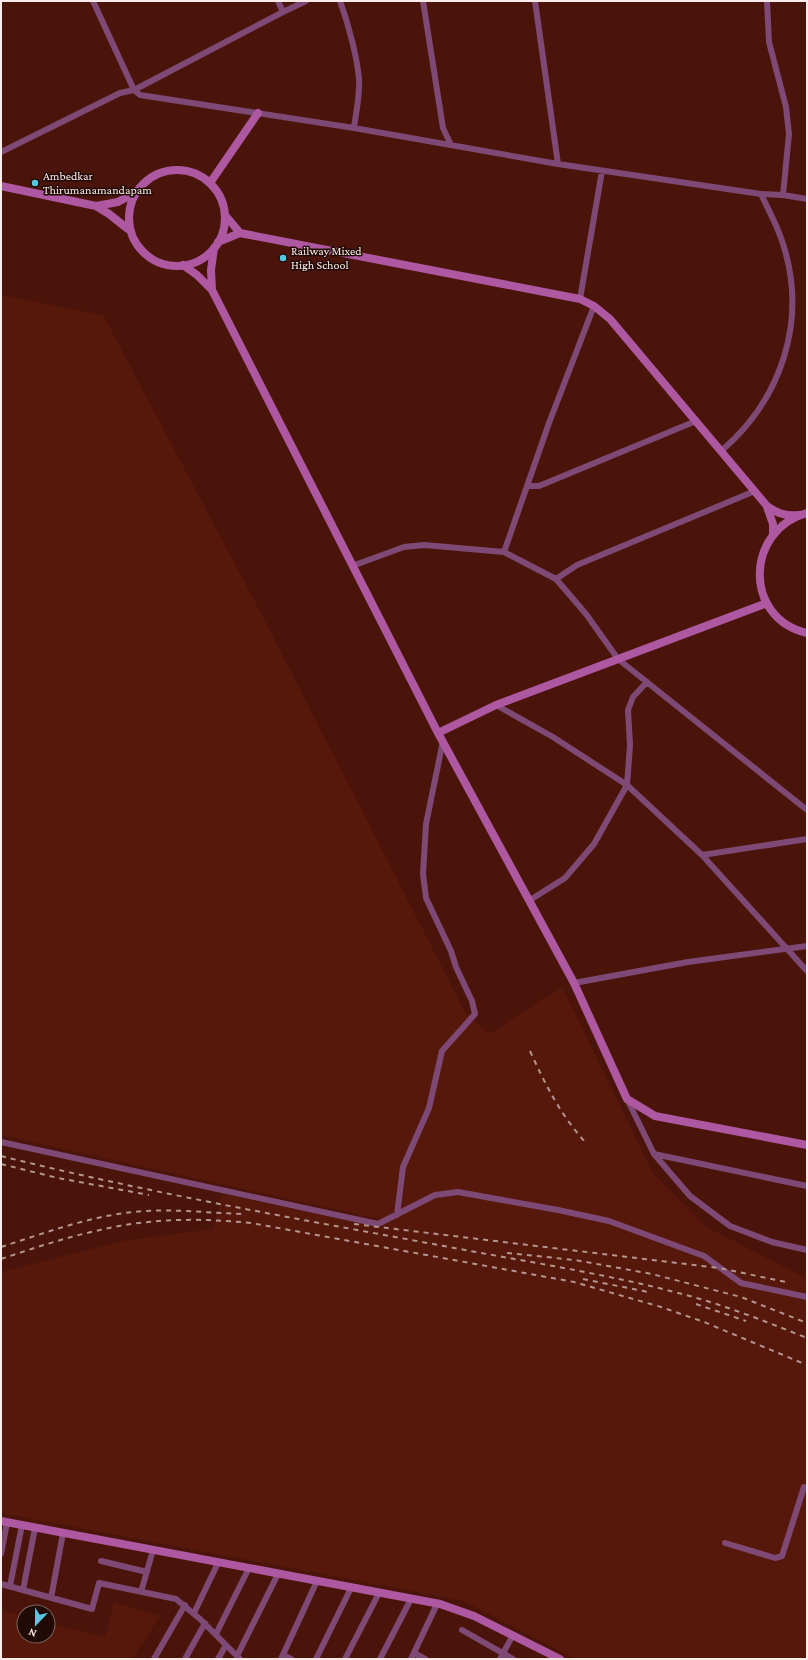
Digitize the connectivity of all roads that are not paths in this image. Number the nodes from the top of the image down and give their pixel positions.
1 (93, 1) edge
2 (278, 1) edge
3 (306, 1) edge
4 (340, 1) edge
5 (423, 1) edge
6 (535, 1) edge
7 (767, 1) edge
8 (283, 12) junction
9 (134, 90) junction
10 (258, 113) junction
11 (354, 128) junction
12 (451, 145) junction
13 (1, 152) edge
14 (558, 164) junction
15 (602, 171) junction
16 (210, 183) junction
17 (1, 186) edge
18 (135, 192) junction
19 (761, 194) junction
20 (783, 195) junction
21 (807, 199) edge
22 (96, 206) junction
23 (225, 215) junction
24 (128, 229) junction
25 (240, 233) junction
26 (216, 245) junction
27 (183, 265) junction
28 (212, 290) junction
29 (580, 299) junction
30 (594, 306) junction
31 (696, 421) junction
32 (721, 450) junction
33 (528, 486) junction
34 (755, 491) junction
35 (767, 506) junction
36 (807, 513) edge
37 (799, 515) junction
38 (773, 534) junction
39 (504, 552) junction
40 (352, 566) junction
41 (556, 579) junction
42 (767, 603) junction
43 (807, 633) edge
44 (618, 659) junction
45 (647, 682) junction
46 (496, 705) junction
47 (438, 732) junction
48 (443, 741) junction
49 (627, 785) junction
50 (807, 810) edge
51 (807, 839) edge
52 (702, 855) junction
53 (530, 900) junction
54 (807, 946) edge
55 (788, 950) junction
56 (807, 971) edge
57 (574, 983) junction
58 (626, 1099) junction
59 (1, 1142) edge
60 (807, 1145) edge
61 (654, 1154) junction
62 (807, 1186) edge
63 (397, 1215) junction
64 (807, 1250) edge
65 (807, 1297) edge
66 (804, 1487) dead end
67 (4, 1522) edge
68 (22, 1525) junction
69 (35, 1528) junction
70 (63, 1533) junction
71 (726, 1543) dead end
72 (153, 1550) junction
73 (1, 1554) edge
74 (101, 1561) dead end
75 (218, 1563) junction
76 (249, 1568) junction
77 (147, 1572) junction
78 (278, 1574) junction
79 (317, 1581) junction
80 (1, 1584) edge
81 (10, 1586) junction
82 (350, 1588) junction
83 (23, 1590) junction
84 (141, 1592) junction
85 (379, 1593) junction
86 (51, 1598) junction
87 (411, 1599) junction
88 (438, 1604) junction
89 (185, 1606) junction
90 (194, 1613) junction
91 (205, 1624) junction
92 (462, 1630) dead end
93 (216, 1634) junction
94 (513, 1636) junction
95 (226, 1645) junction
96 (414, 1653) junction
97 (502, 1656) edge
98 (239, 1657) edge
99 (282, 1657) edge
100 (154, 1659) edge
101 (185, 1659) edge
102 (218, 1659) edge
103 (291, 1659) edge
104 (316, 1659) edge
105 (345, 1659) edge
106 (380, 1659) edge
107 (411, 1659) edge
108 (425, 1659) edge
109 (513, 1659) edge
110 (560, 1659) edge

1 - 9 street
2 - 8 street
3 - 8 street
4 - 11 street
5 - 12 street
6 - 14 street
7 - 20 street
8 - 9 street
9 - 10 street
9 - 13 street
10 - 11 street
10 - 16 street
11 - 12 street
12 - 14 street
14 - 15 street
15 - 19 street
15 - 29 street
16 - 18 street
16 - 23 street
17 - 22 street
18 - 22 street
18 - 24 street
19 - 20 street
19 - 32 street
20 - 21 street
22 - 24 street
23 - 25 street
23 - 26 street
24 - 27 street
25 - 26 street
25 - 29 street
26 - 27 street
26 - 28 street
27 - 28 street
28 - 40 street
29 - 30 street
30 - 31 street
30 - 33 street
31 - 32 street
31 - 33 street
32 - 34 street
33 - 39 street
34 - 35 street
34 - 41 street
35 - 37 street
35 - 38 street
36 - 37 street
37 - 38 street
38 - 42 street
39 - 40 street
39 - 41 street
40 - 47 street
41 - 44 street
42 - 43 street
42 - 44 street
44 - 45 street
44 - 46 street
45 - 49 street
45 - 50 street
46 - 47 street
46 - 49 street
47 - 48 street
48 - 53 street
48 - 63 street
49 - 52 street
49 - 53 street
51 - 52 street
52 - 55 street
53 - 57 street
54 - 55 street
55 - 56 street
55 - 57 street
57 - 58 street
58 - 60 street
58 - 61 street
59 - 63 street
61 - 62 street
61 - 64 street
63 - 65 street
66 - 71 street
67 - 68 street
67 - 73 street
68 - 69 street
68 - 81 street
69 - 70 street
69 - 83 street
70 - 72 street
70 - 86 street
72 - 75 street
72 - 77 street
74 - 77 street
75 - 76 street
75 - 90 street
76 - 78 street
76 - 93 street
77 - 84 street
78 - 79 street
78 - 98 street
79 - 82 street
79 - 99 street
80 - 81 street
81 - 83 street
82 - 85 street
82 - 104 street
83 - 86 street
84 - 86 street
84 - 89 street
85 - 87 street
85 - 105 street
87 - 88 street
87 - 106 street
88 - 94 street
88 - 96 street
89 - 90 street
89 - 100 street
90 - 91 street
91 - 93 street
91 - 101 street
92 - 97 street
93 - 95 street
94 - 97 street
94 - 110 street
95 - 98 street
95 - 102 street
96 - 107 street
96 - 108 street
97 - 109 street
99 - 103 street

